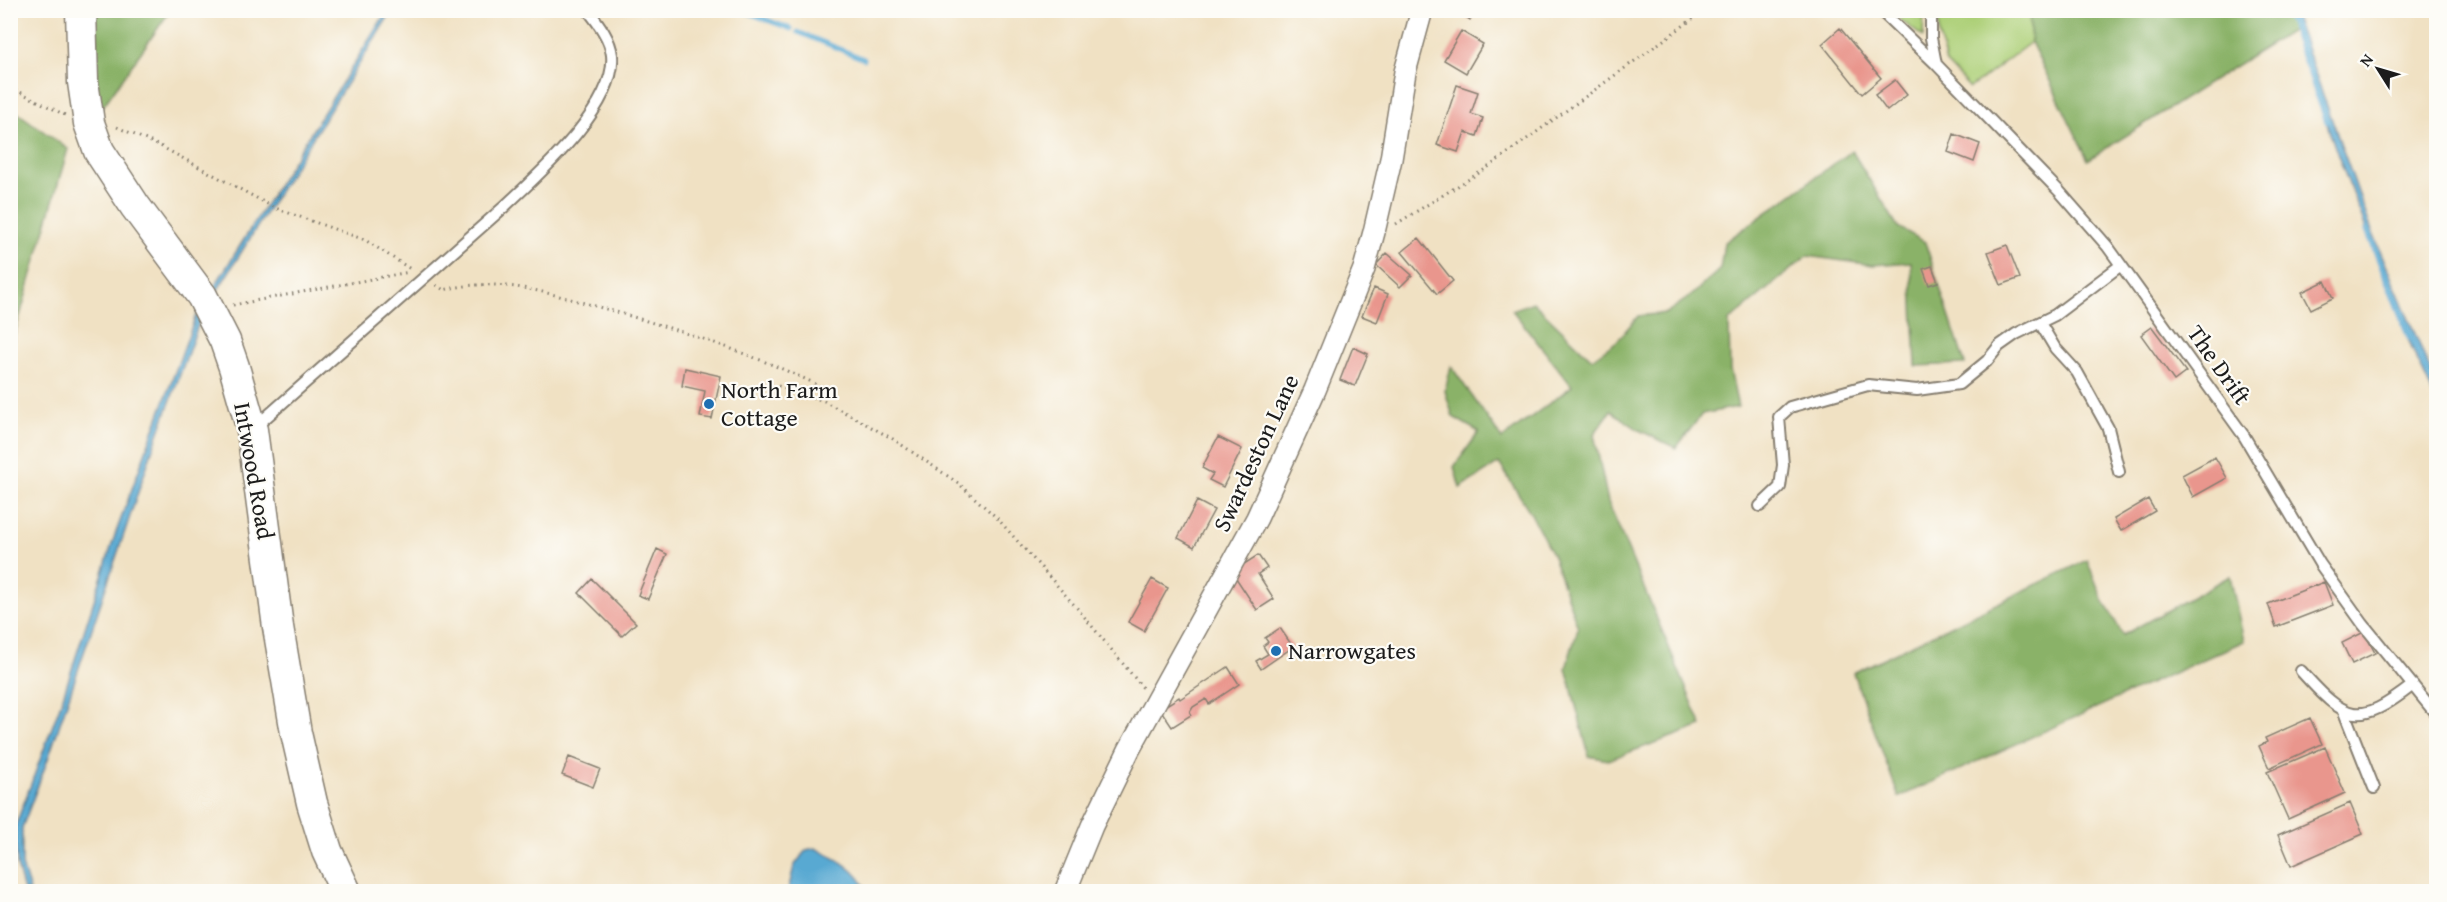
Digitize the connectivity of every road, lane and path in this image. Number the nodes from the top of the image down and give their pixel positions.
1 (81, 10) edge
2 (588, 10) edge
3 (1422, 10) edge
4 (1705, 10) edge
5 (1880, 10) edge
6 (1931, 10) edge
7 (1936, 64) junction
8 (10, 87) edge
9 (89, 123) junction
10 (1374, 232) junction
11 (2121, 265) junction
12 (414, 271) junction
13 (425, 278) junction
14 (444, 290) dead end
15 (230, 306) dead end
16 (2040, 323) junction
17 (778, 386) dead end
18 (821, 394) dead end
19 (818, 399) junction
20 (824, 401) junction
21 (252, 430) junction
22 (2119, 472) dead end
23 (1760, 506) dead end
24 (2301, 671) dead end
25 (2413, 685) junction
26 (1157, 697) junction
27 (2344, 712) junction
28 (2436, 714) edge
29 (2374, 788) dead end
30 (346, 891) edge
31 (1065, 891) edge

1 - 9 street, Intwood Road
2 - 13 lane
3 - 10 street, Swardeston Lane
4 - 10 path
5 - 7 lane, The Drift
6 - 7 lane
7 - 11 lane, The Drift
8 - 9 path
9 - 12 path
9 - 21 street, Intwood Road
10 - 26 street, Swardeston Lane
11 - 16 lane
11 - 25 lane, The Drift
12 - 13 path
12 - 15 path
13 - 21 lane
14 - 20 path
16 - 22 lane
16 - 23 lane
17 - 19 path
18 - 19 path
19 - 20 path
20 - 26 path
21 - 30 street, Intwood Road
24 - 27 lane
25 - 27 lane
25 - 28 lane, The Drift
26 - 31 street, Swardeston Lane
27 - 29 lane

